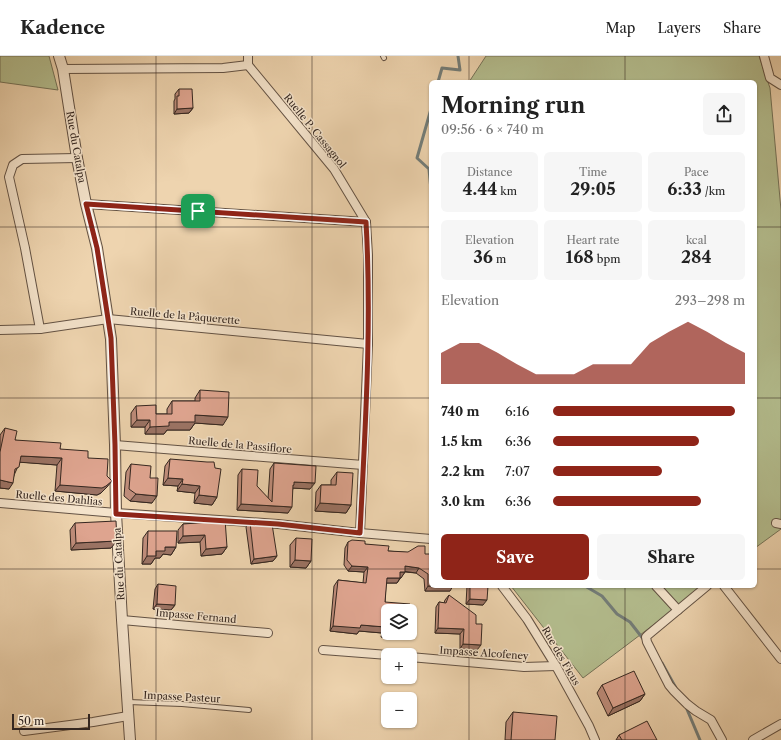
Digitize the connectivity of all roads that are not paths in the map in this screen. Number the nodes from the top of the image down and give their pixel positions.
1 (59, 56) edge
2 (248, 56) edge
3 (764, 56) edge
4 (248, 65) junction
5 (63, 68) junction
6 (781, 85) edge
7 (77, 158) junction
8 (86, 204) junction
9 (366, 222) junction
10 (108, 319) junction
11 (40, 329) junction
12 (0, 330) edge
13 (368, 344) junction
14 (115, 445) junction
15 (363, 465) junction
16 (0, 503) edge
17 (116, 514) junction
18 (360, 533) junction
19 (429, 539) edge
20 (504, 588) edge
21 (658, 588) edge
22 (705, 588) edge
23 (726, 588) edge
24 (678, 610) junction
25 (122, 620) junction
26 (268, 633) dead end
27 (323, 650) dead end
28 (381, 655) edge
29 (417, 658) edge
30 (781, 659) edge
31 (556, 666) junction
32 (128, 702) junction
33 (249, 710) dead end
34 (128, 716) junction
35 (781, 724) edge
36 (24, 731) dead end
37 (130, 740) edge
38 (595, 740) edge
39 (722, 740) edge
40 (753, 740) edge

1 - 5 street, Rue du Catalpa
2 - 4 street
3 - 6 street
4 - 5 street
4 - 9 street, Ruelle P. Cassagnol
5 - 7 street, Rue du Catalpa
7 - 8 street, Rue du Catalpa
7 - 11 street
8 - 9 street
8 - 10 street, Rue du Catalpa
9 - 13 street, Ruelle P. Cassagnol
10 - 11 street, Ruelle de la Pâquerette
10 - 13 street, Ruelle de la Pâquerette
10 - 14 street, Rue du Catalpa
11 - 12 street, Ruelle de la Pâquerette
13 - 15 street, Ruelle P. Cassagnol
14 - 15 street, Ruelle de la Passiflore
14 - 17 street, Rue du Catalpa
15 - 18 street, Ruelle P. Cassagnol
16 - 17 street, Ruelle des Dahlias
17 - 18 street
17 - 25 street, Rue du Catalpa
18 - 19 street
20 - 31 street, Rue des Ficus
21 - 24 street
22 - 24 street
23 - 30 street
24 - 39 street
25 - 26 street, Impasse Fernand
25 - 32 street, Rue du Catalpa
27 - 28 street
29 - 31 street, Impasse Alcofeney
31 - 38 street, Rue des Ficus
32 - 33 lane, Impasse Pasteur
32 - 34 lane
34 - 36 street
34 - 37 street
35 - 40 street

